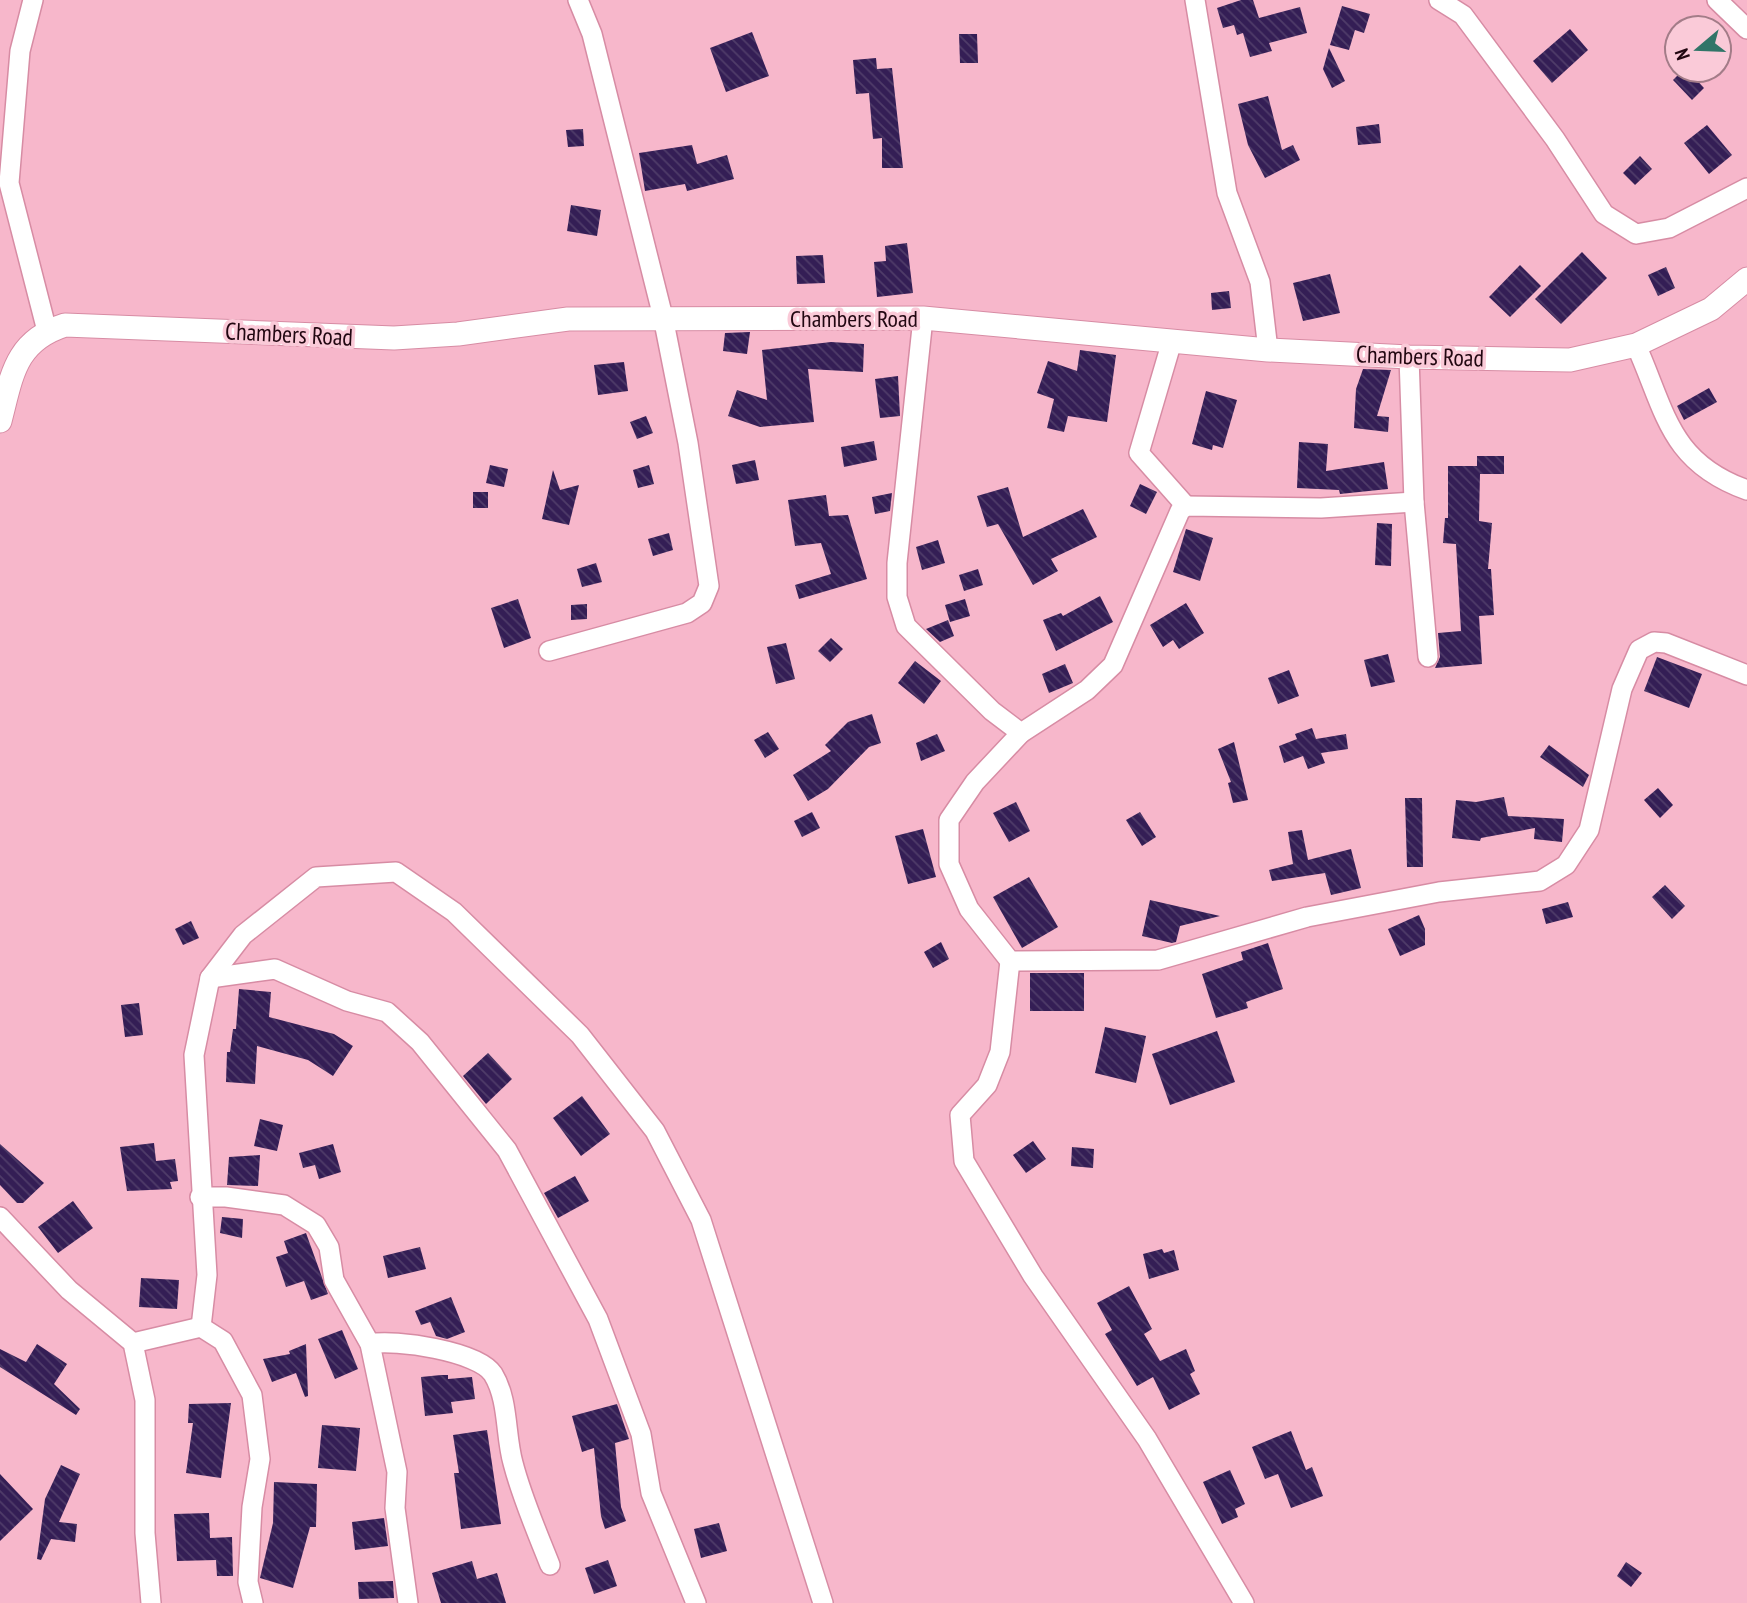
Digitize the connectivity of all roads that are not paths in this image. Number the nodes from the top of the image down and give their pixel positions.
1 (33, 0) edge
2 (578, 0) edge
3 (1439, 0) edge
4 (1717, 0) edge
5 (1197, 1) edge
6 (1747, 29) edge
7 (1746, 192) edge
8 (1747, 279) edge
9 (663, 317) junction
10 (923, 318) junction
11 (47, 331) junction
12 (1171, 341) junction
13 (1636, 345) junction
14 (1268, 350) junction
15 (1409, 358) junction
16 (0, 421) edge
17 (1747, 490) edge
18 (1414, 502) junction
19 (1186, 506) junction
20 (549, 650) dead end
21 (1428, 656) dead end
22 (1747, 675) edge
23 (1021, 733) junction
24 (1010, 961) junction
25 (210, 978) junction
26 (200, 1197) junction
27 (0, 1217) edge
28 (201, 1327) junction
29 (133, 1343) junction
30 (370, 1344) junction
31 (550, 1565) dead end
32 (150, 1603) edge
33 (253, 1603) edge
34 (408, 1603) edge
35 (696, 1603) edge
36 (823, 1603) edge
37 (1244, 1603) edge

1 - 11 street
2 - 9 street
3 - 7 street
4 - 6 street
5 - 14 street
8 - 13 street, Chambers Road
9 - 10 street, Chambers Road
9 - 11 street, Chambers Road
9 - 20 street
10 - 12 street, Chambers Road
10 - 23 street
11 - 16 street
12 - 14 street, Chambers Road
12 - 19 street
13 - 15 street, Chambers Road
13 - 17 street
14 - 15 street, Chambers Road
15 - 18 street
18 - 19 street
18 - 21 street
19 - 23 street
22 - 24 street
23 - 24 street
24 - 37 street
25 - 26 street
25 - 35 street
25 - 36 street
26 - 28 street
26 - 30 street
27 - 29 street
28 - 29 street
28 - 33 street
29 - 32 street
30 - 31 street
30 - 34 street

